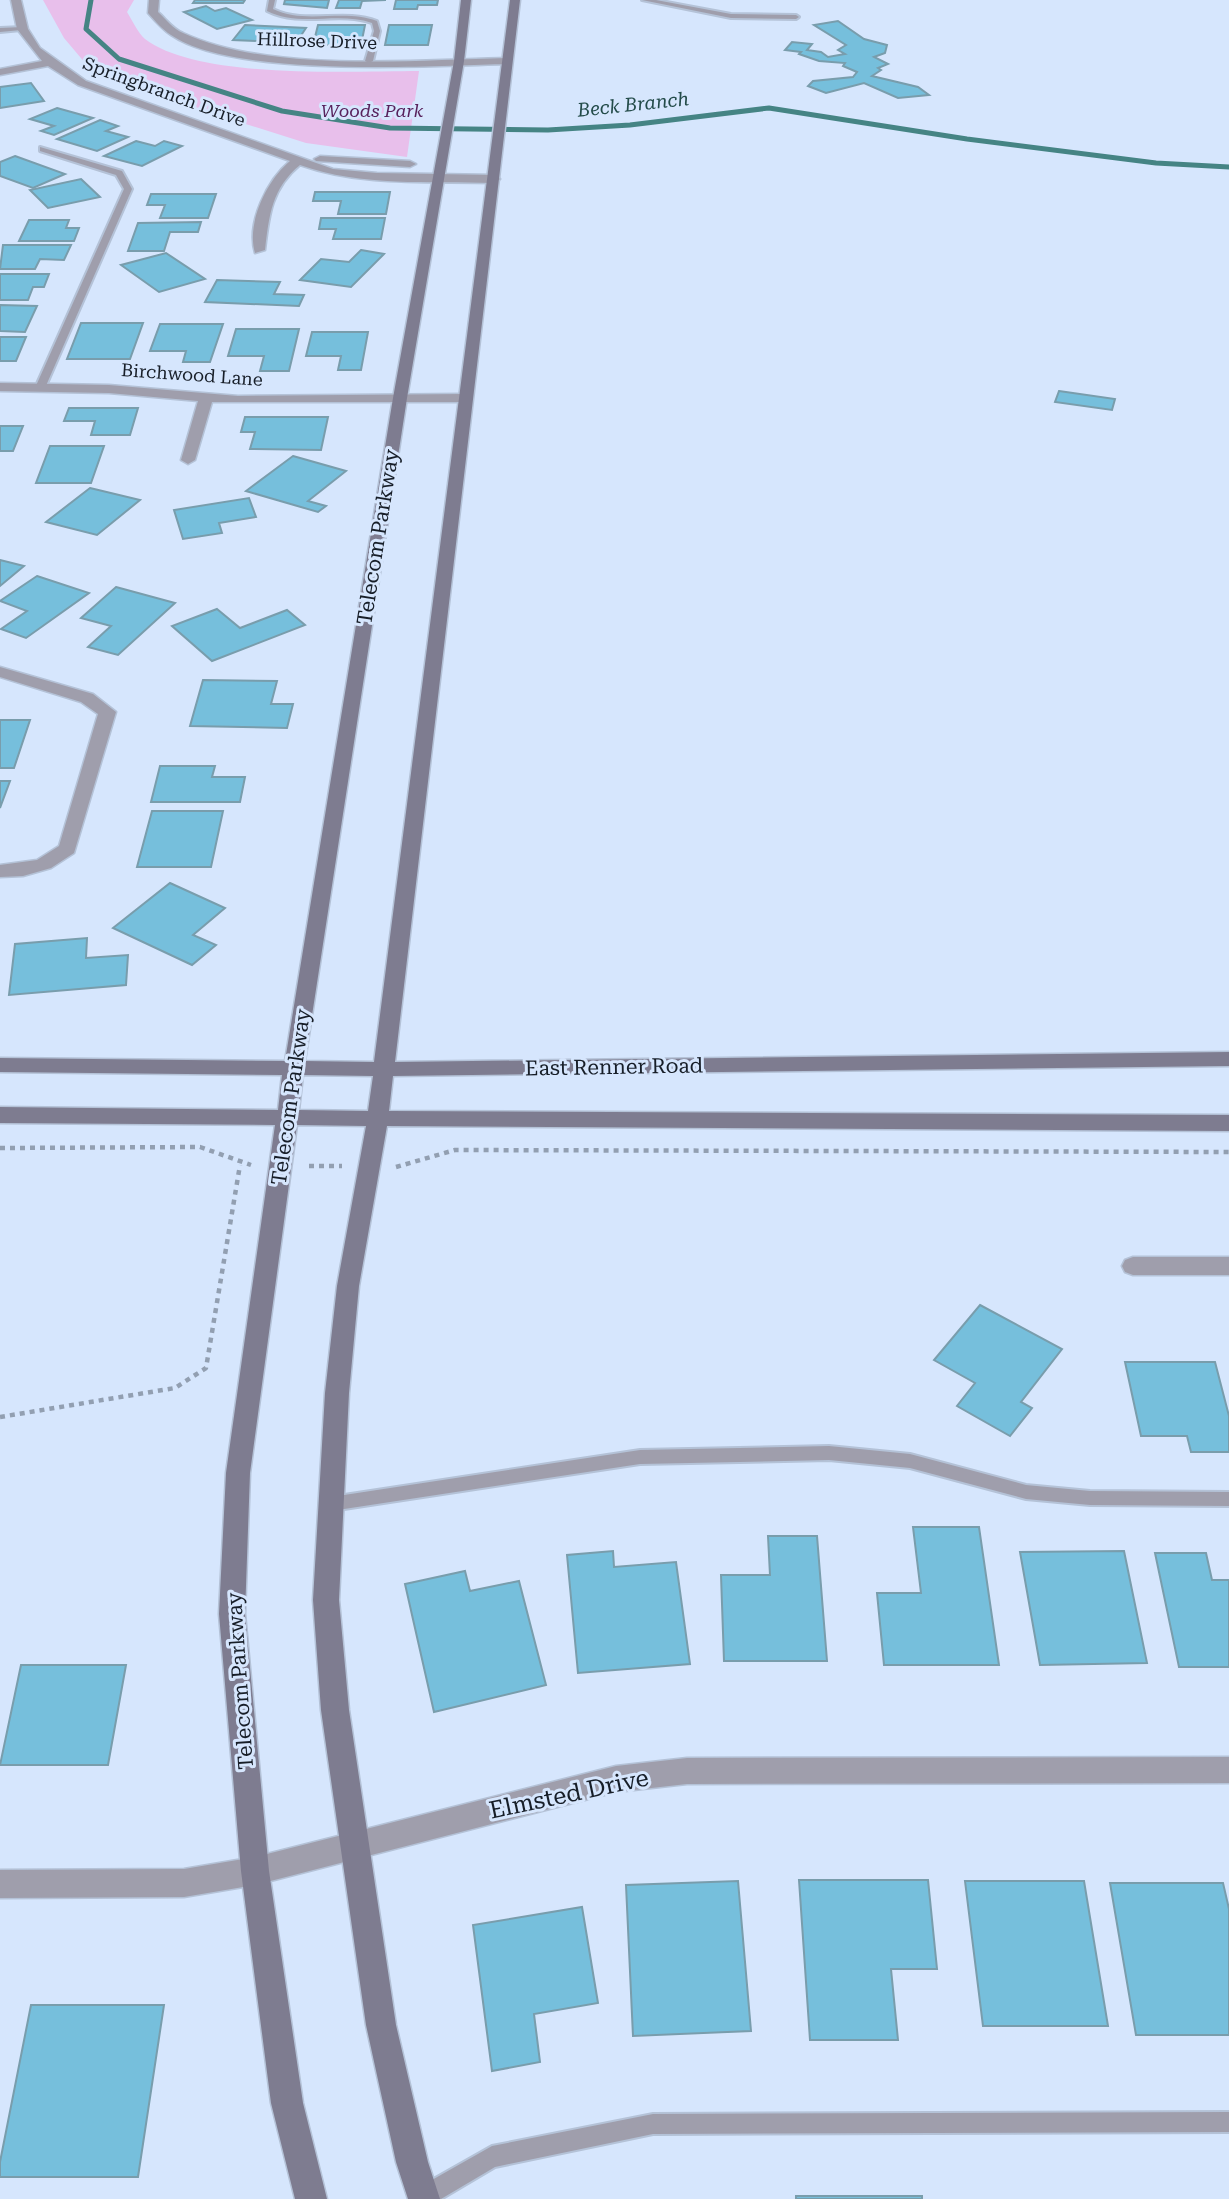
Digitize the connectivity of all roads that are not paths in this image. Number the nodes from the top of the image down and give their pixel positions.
1 (16, 0) edge
2 (154, 0) edge
3 (272, 0) edge
4 (466, 0) edge
5 (515, 0) edge
6 (645, 0) edge
7 (796, 17) dead end
8 (21, 27) junction
9 (0, 30) edge
10 (369, 61) junction
11 (459, 61) junction
12 (507, 61) junction
13 (47, 63) junction
14 (0, 72) edge
15 (43, 149) dead end
16 (300, 159) junction
17 (361, 160) junction
18 (438, 165) junction
19 (490, 170) junction
20 (350, 174) junction
21 (259, 250) dead end
22 (0, 387) edge
23 (40, 388) junction
24 (400, 398) junction
25 (465, 398) junction
26 (206, 399) junction
27 (188, 460) dead end
28 (0, 672) edge
29 (0, 871) edge
30 (1229, 1059) edge
31 (0, 1065) edge
32 (294, 1067) junction
33 (383, 1069) junction
34 (0, 1115) edge
35 (287, 1116) junction
36 (378, 1116) junction
37 (1229, 1123) edge
38 (1133, 1266) dead end
39 (1229, 1266) edge
40 (1229, 1499) edge
41 (331, 1504) junction
42 (1229, 1770) edge
43 (354, 1846) junction
44 (255, 1871) junction
45 (0, 1884) edge
46 (1229, 2122) edge
47 (424, 2198) edge
48 (311, 2199) edge

1 - 8 street, Springbranch Drive
2 - 10 street, Hillrose Drive
3 - 10 lane
4 - 11 street, Telecom Parkway
5 - 12 street
6 - 7 lane
8 - 9 lane
8 - 13 street, Springbranch Drive
10 - 11 street, Hillrose Drive
11 - 12 street, Hillrose Drive
11 - 18 street, Telecom Parkway
12 - 19 street
13 - 14 street
13 - 16 street, Springbranch Drive
15 - 23 lane
16 - 17 street, Springbranch Drive
16 - 20 street, Springbranch Drive
16 - 21 street
17 - 18 street, Springbranch Drive
17 - 20 street
18 - 19 street, Springbranch Drive
18 - 20 street, Springbranch Drive
18 - 24 street, Telecom Parkway
19 - 25 street
22 - 23 street, Birchwood Lane
23 - 26 street, Birchwood Lane
24 - 25 street, Birchwood Lane
24 - 26 street, Birchwood Lane
24 - 32 street, Telecom Parkway
25 - 33 street
26 - 27 street
28 - 29 street
30 - 33 street, East Renner Road
31 - 32 street, East Renner Road
32 - 33 street, East Renner Road
32 - 35 street, Telecom Parkway
33 - 36 street
34 - 35 street
35 - 36 street
35 - 44 street, Telecom Parkway
36 - 37 street
36 - 41 street
38 - 39 street
40 - 41 lane
41 - 43 street
42 - 43 street, Elmsted Drive
43 - 44 street, Elmsted Drive
43 - 47 street
44 - 45 street, Elmsted Drive
44 - 48 street, Telecom Parkway
46 - 47 lane

